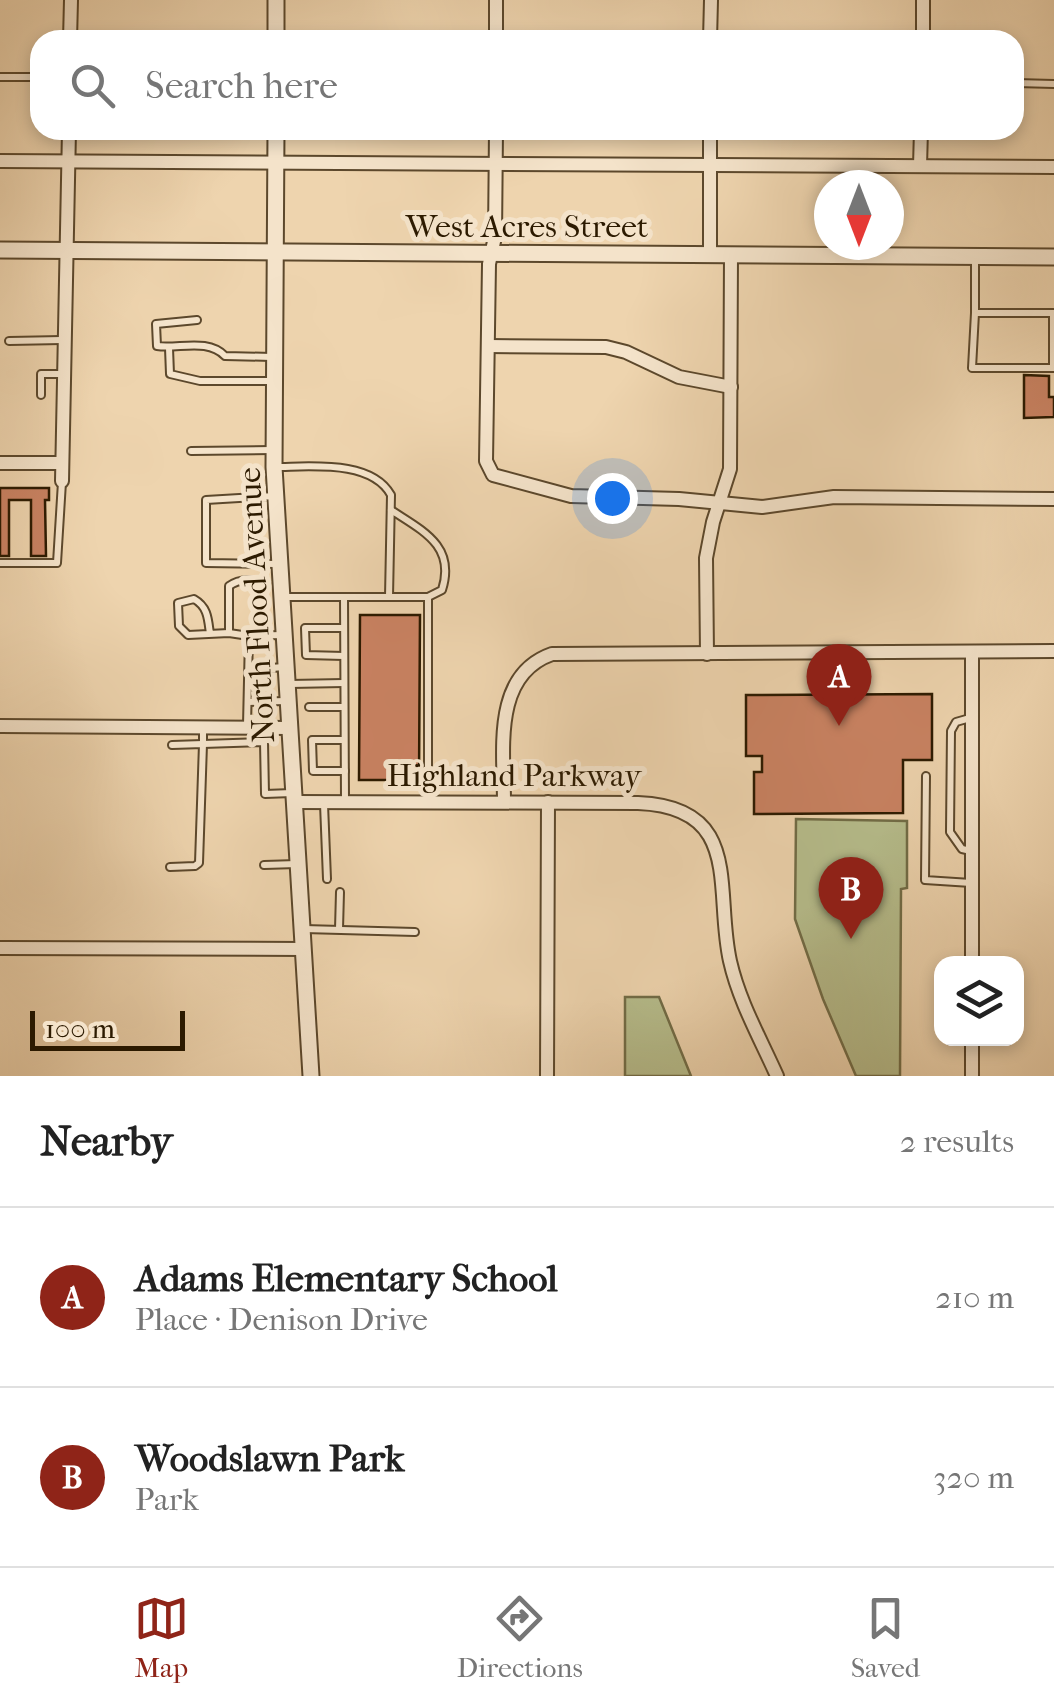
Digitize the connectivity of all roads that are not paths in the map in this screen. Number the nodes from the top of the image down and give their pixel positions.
1 (71, 0) edge
2 (276, 0) edge
3 (496, 0) edge
4 (710, 0) edge
5 (923, 0) edge
6 (70, 30) edge
7 (276, 30) edge
8 (496, 30) edge
9 (710, 30) edge
10 (923, 30) edge
11 (0, 77) edge
12 (30, 77) edge
13 (1024, 83) edge
14 (1054, 84) edge
15 (69, 140) edge
16 (276, 140) edge
17 (496, 140) edge
18 (710, 140) edge
19 (921, 140) edge
20 (0, 161) edge
21 (68, 162) junction
22 (275, 163) junction
23 (710, 164) junction
24 (496, 165) junction
25 (920, 166) junction
26 (1054, 166) edge
27 (0, 250) edge
28 (66, 250) junction
29 (274, 252) junction
30 (492, 252) junction
31 (710, 255) junction
32 (731, 255) junction
33 (975, 256) junction
34 (1054, 256) edge
35 (974, 313) junction
36 (1054, 313) edge
37 (197, 320) dead end
38 (9, 340) dead end
39 (64, 340) junction
40 (488, 346) junction
41 (169, 348) junction
42 (274, 357) junction
43 (63, 374) junction
44 (274, 381) junction
45 (731, 387) junction
46 (41, 395) dead end
47 (191, 450) dead end
48 (274, 459) junction
49 (0, 463) edge
50 (62, 463) junction
51 (62, 481) joint
52 (276, 496) junction
53 (1054, 498) edge
54 (720, 504) junction
55 (390, 510) junction
56 (0, 563) edge
57 (280, 564) junction
58 (281, 597) junction
59 (344, 597) junction
60 (389, 598) junction
61 (428, 598) junction
62 (344, 628) junction
63 (229, 633) junction
64 (210, 634) junction
65 (284, 635) junction
66 (254, 636) junction
67 (1054, 651) edge
68 (706, 654) junction
69 (972, 654) junction
70 (344, 656) junction
71 (250, 670) junction
72 (286, 675) junction
73 (344, 683) junction
74 (288, 701) junction
75 (248, 702) junction
76 (309, 707) dead end
77 (344, 707) junction
78 (971, 718) junction
79 (0, 726) edge
80 (202, 727) junction
81 (247, 727) junction
82 (290, 728) junction
83 (344, 740) junction
84 (203, 744) junction
85 (172, 745) dead end
86 (344, 771) junction
87 (926, 776) dead end
88 (294, 798) junction
89 (324, 802) junction
90 (345, 802) junction
91 (428, 802) junction
92 (504, 802) junction
93 (548, 802) junction
94 (972, 851) junction
95 (298, 864) junction
96 (264, 865) dead end
97 (170, 866) dead end
98 (327, 878) dead end
99 (972, 883) junction
100 (340, 892) dead end
101 (339, 928) junction
102 (303, 929) junction
103 (415, 932) dead end
104 (0, 948) edge
105 (304, 949) junction
106 (972, 956) edge
107 (972, 1046) edge
108 (311, 1076) edge
109 (547, 1076) edge
110 (777, 1076) edge
111 (972, 1076) edge

1 - 6 street
2 - 7 street
3 - 8 street
4 - 9 street
5 - 10 street
11 - 12 lane
13 - 14 lane
15 - 21 street
16 - 22 street, North Flood Avenue
17 - 24 street
18 - 23 street
19 - 25 street
20 - 21 street
21 - 22 street
21 - 28 street
22 - 24 street
22 - 29 street, North Flood Avenue
23 - 24 street
23 - 25 street
23 - 31 street
24 - 30 street
25 - 26 street
27 - 28 street, West Acres Street
28 - 29 street, West Acres Street
28 - 39 street
29 - 30 street, West Acres Street
29 - 42 street, North Flood Avenue
30 - 31 street, West Acres Street
30 - 40 street
31 - 32 street, West Acres Street
32 - 33 street, West Acres Street
32 - 45 street
33 - 34 street, West Acres Street
33 - 35 lane
35 - 36 lane
35 - 36 lane
37 - 41 lane
38 - 39 lane
39 - 43 street
40 - 45 street
40 - 54 street
41 - 42 lane
41 - 44 lane
42 - 44 street, North Flood Avenue
43 - 46 lane
43 - 50 street
44 - 48 street, North Flood Avenue
45 - 54 street
47 - 48 lane
48 - 52 street, North Flood Avenue
48 - 55 lane
49 - 50 street
50 - 51 street
51 - 56 lane
52 - 57 street, North Flood Avenue
52 - 57 lane
53 - 54 street
54 - 68 street
55 - 60 lane
55 - 61 lane
57 - 58 street, North Flood Avenue
58 - 59 lane
58 - 65 street, North Flood Avenue
59 - 60 lane
59 - 62 lane
60 - 61 lane
61 - 91 lane
62 - 70 lane
62 - 70 lane
63 - 64 lane
63 - 66 lane
63 - 66 lane
64 - 64 lane
65 - 66 lane
65 - 72 street, North Flood Avenue
66 - 71 lane
67 - 69 street
68 - 69 street
68 - 92 street
69 - 78 street
70 - 73 lane
71 - 72 lane
71 - 75 lane
72 - 73 lane
72 - 74 street, North Flood Avenue
73 - 77 lane
74 - 75 lane
74 - 82 street, North Flood Avenue
75 - 81 lane
76 - 77 lane
77 - 83 lane
78 - 94 street
78 - 94 lane
79 - 80 street
80 - 81 street
80 - 84 lane
81 - 82 street
82 - 88 street, North Flood Avenue
83 - 86 lane
83 - 86 lane
84 - 85 lane
84 - 88 lane
84 - 97 lane
86 - 90 lane
87 - 99 lane
88 - 89 street, Highland Parkway
88 - 95 street, North Flood Avenue
89 - 90 street, Highland Parkway
89 - 98 lane
90 - 91 street, Highland Parkway
91 - 92 street, Highland Parkway
92 - 93 street, Highland Parkway
93 - 109 street
93 - 110 street, Highland Parkway
94 - 99 street
95 - 96 lane
95 - 102 street, North Flood Avenue
99 - 106 street
100 - 101 lane
101 - 102 lane
101 - 103 lane
102 - 105 street, North Flood Avenue
104 - 105 street
105 - 108 street, North Flood Avenue
107 - 111 street

